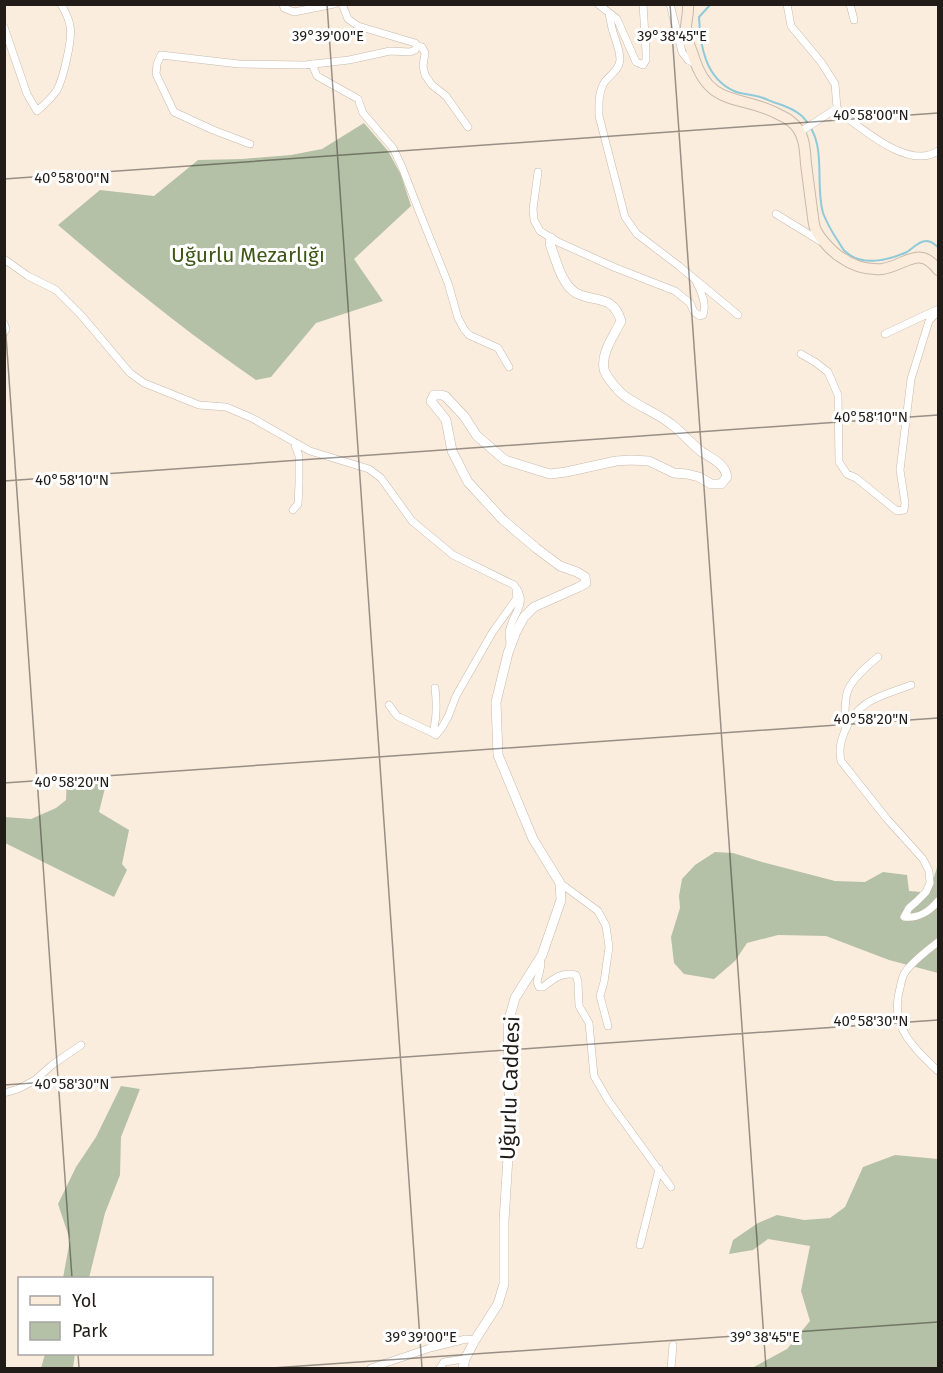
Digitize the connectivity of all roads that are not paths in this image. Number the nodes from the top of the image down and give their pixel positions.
1 (61, 4) edge
2 (283, 4) edge
3 (334, 4) edge
4 (342, 4) edge
5 (598, 4) edge
6 (642, 4) edge
7 (670, 4) edge
8 (688, 4) edge
9 (787, 4) edge
10 (850, 4) edge
11 (609, 13) junction
12 (854, 20) dead end
13 (4, 27) edge
14 (417, 46) junction
15 (312, 64) junction
16 (696, 64) junction
17 (837, 108) junction
18 (468, 128) dead end
19 (803, 130) junction
20 (250, 144) dead end
21 (939, 151) edge
22 (538, 172) dead end
23 (776, 214) dead end
24 (551, 238) junction
25 (827, 245) junction
26 (4, 259) edge
27 (939, 270) edge
28 (695, 279) junction
29 (939, 310) edge
30 (738, 315) dead end
31 (4, 323) edge
32 (4, 333) edge
33 (885, 334) dead end
34 (801, 354) dead end
35 (509, 367) dead end
36 (294, 442) junction
37 (293, 510) dead end
38 (516, 587) junction
39 (511, 646) junction
40 (878, 657) dead end
41 (910, 685) dead end
42 (435, 688) dead end
43 (389, 705) dead end
44 (845, 731) junction
45 (433, 733) junction
46 (560, 883) junction
47 (939, 901) edge
48 (939, 942) edge
49 (540, 959) junction
50 (608, 1026) dead end
51 (81, 1045) dead end
52 (939, 1071) edge
53 (4, 1093) edge
54 (659, 1169) junction
55 (671, 1187) dead end
56 (640, 1245) dead end
57 (475, 1340) junction
58 (672, 1345) dead end
59 (464, 1364) edge
60 (371, 1368) edge
61 (440, 1368) edge
62 (671, 1368) edge

1 - 13 street
2 - 3 street
4 - 14 street
5 - 11 street
6 - 11 street
7 - 16 street
8 - 16 main road
9 - 17 street
10 - 12 street
11 - 28 street
14 - 15 street
14 - 18 street
15 - 20 street
15 - 35 street
16 - 19 main road
17 - 19 street
17 - 21 street
19 - 25 main road
22 - 24 street
23 - 25 street
24 - 28 street
24 - 39 street
25 - 27 main road
26 - 36 street
28 - 30 street
29 - 33 street
29 - 34 street
31 - 32 street
36 - 37 street
36 - 38 street
38 - 39 street
38 - 45 street
39 - 46 street
40 - 44 street
41 - 44 street
42 - 45 street
43 - 45 street
44 - 47 street
46 - 49 street, Uğurlu Caddesi
46 - 50 street
48 - 52 street
49 - 54 street
49 - 57 street, Uğurlu Caddesi
51 - 53 street
54 - 55 street
54 - 56 street
57 - 59 street, Uğurlu Caddesi
57 - 60 street
58 - 62 street
59 - 61 street

